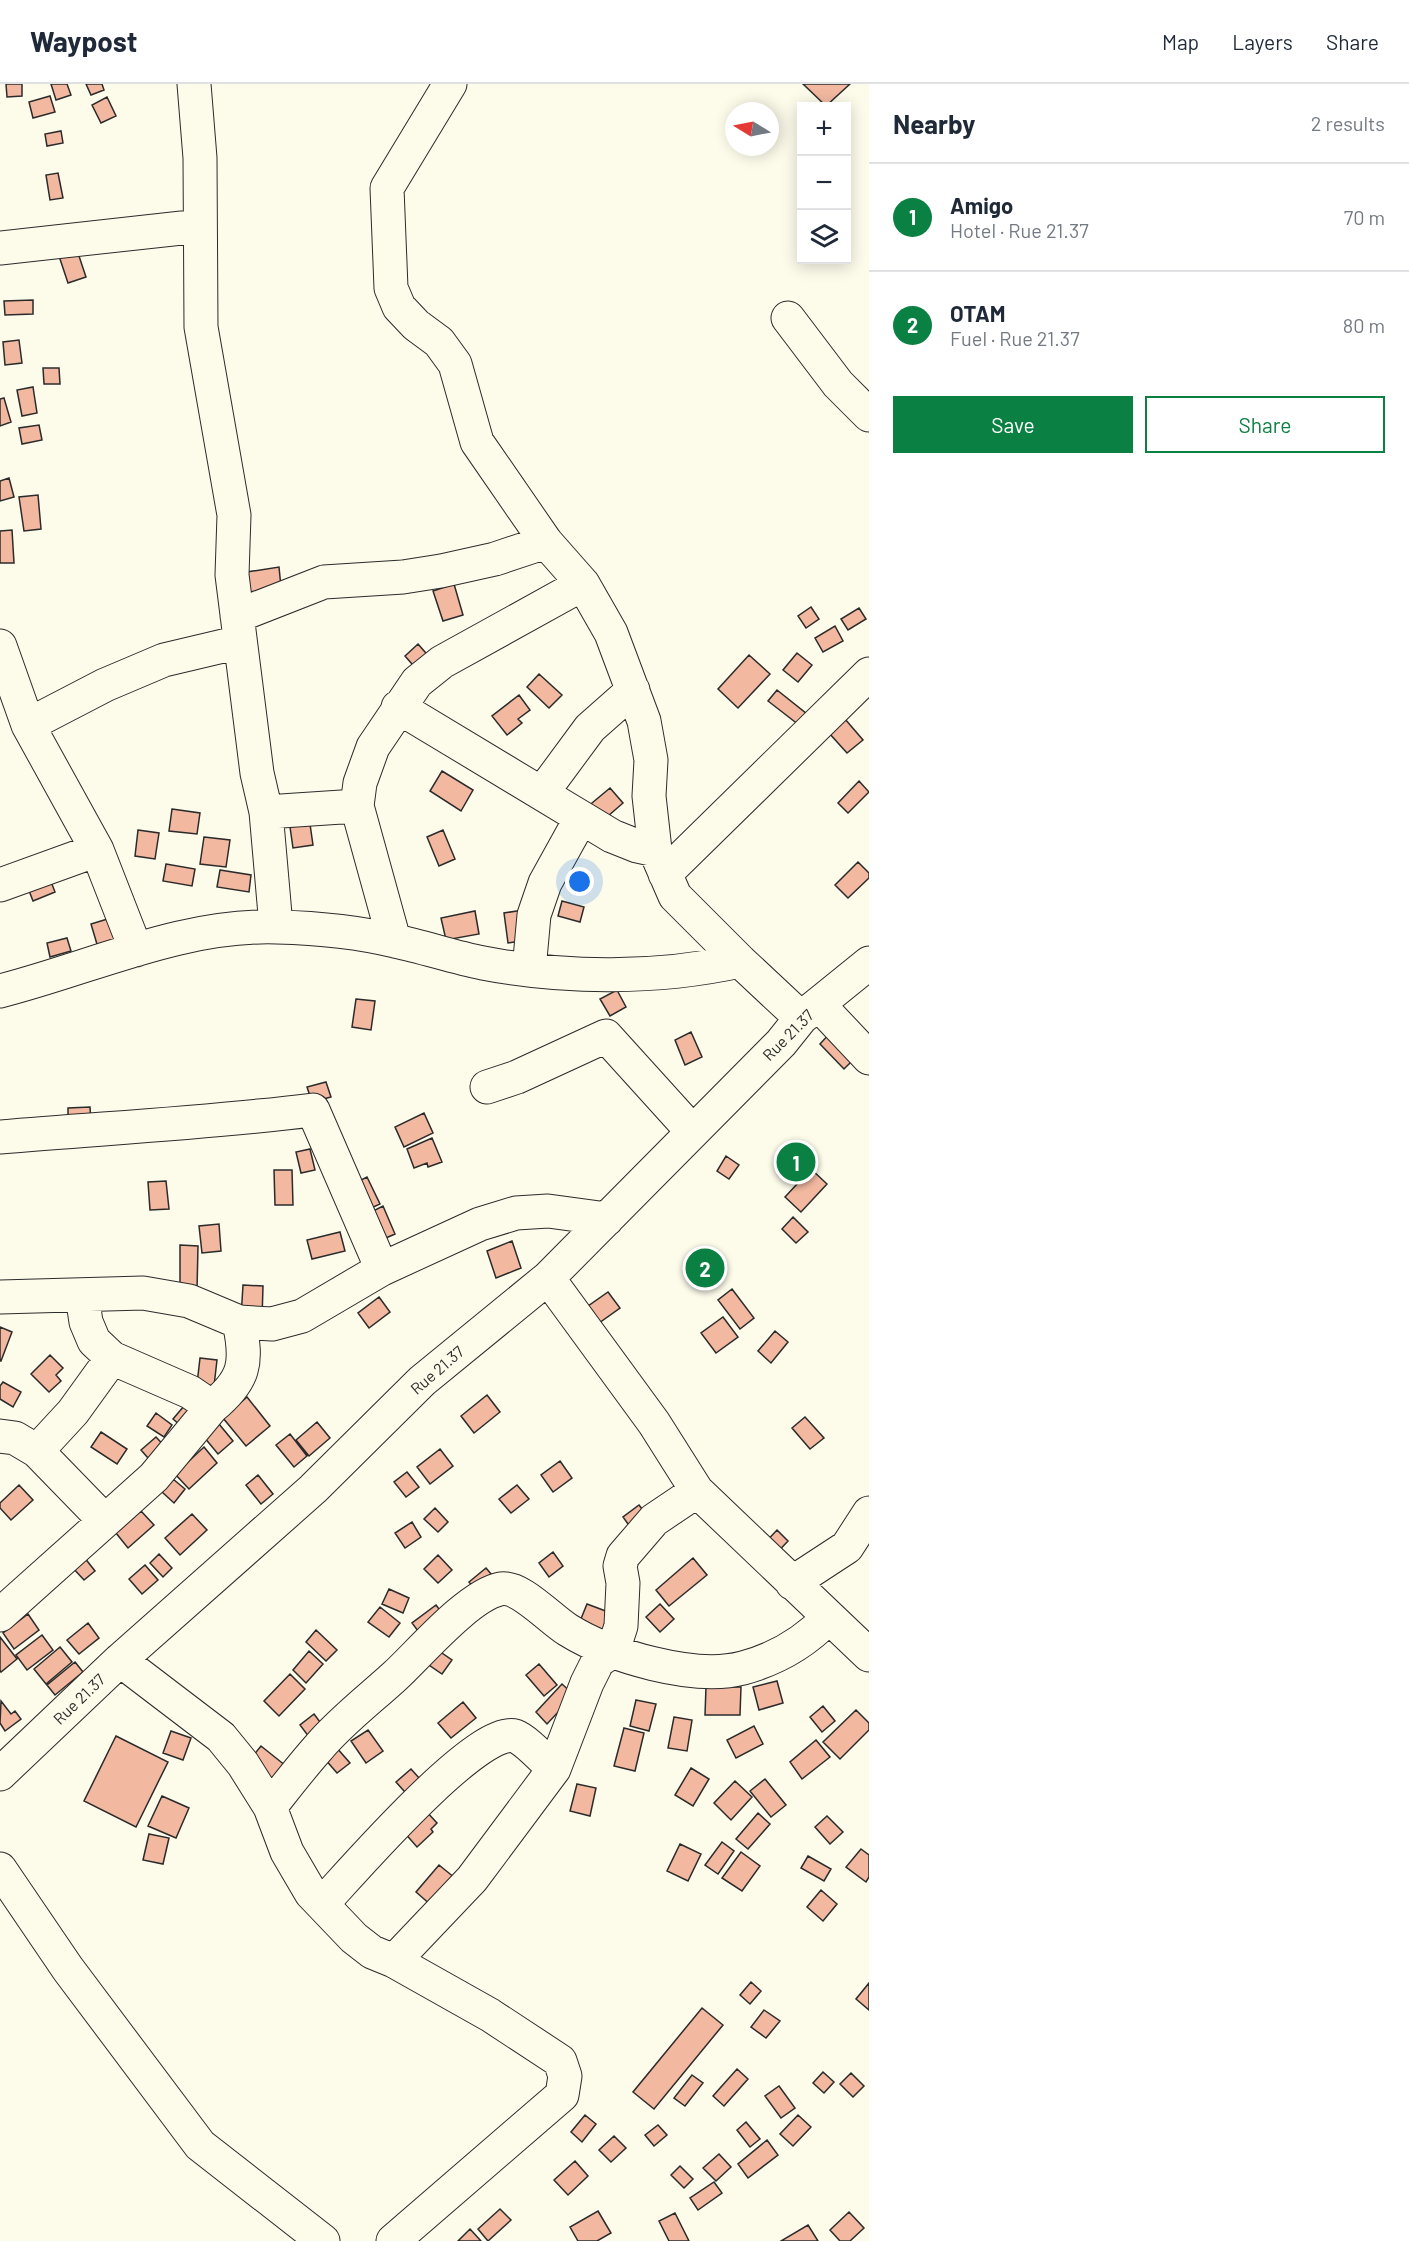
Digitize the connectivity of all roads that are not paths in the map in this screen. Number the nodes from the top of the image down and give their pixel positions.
1 (194, 84) edge
2 (450, 84) edge
3 (200, 226) junction
4 (0, 248) edge
5 (788, 318) dead end
6 (869, 415) edge
7 (546, 542) junction
8 (583, 584) junction
9 (239, 629) junction
10 (0, 646) edge
11 (869, 674) edge
12 (633, 690) junction
13 (398, 707) junction
14 (28, 725) junction
15 (542, 794) junction
16 (357, 806) junction
17 (266, 813) junction
18 (581, 818) junction
19 (97, 850) junction
20 (660, 862) junction
21 (0, 885) edge
22 (276, 926) junction
23 (394, 940) junction
24 (135, 950) junction
25 (740, 961) junction
26 (869, 963) edge
27 (529, 970) junction
28 (0, 991) edge
29 (810, 1011) junction
30 (869, 1058) edge
31 (487, 1087) dead end
32 (692, 1131) junction
33 (0, 1137) edge
34 (607, 1219) junction
35 (382, 1269) junction
36 (548, 1278) junction
37 (82, 1295) junction
38 (0, 1297) edge
39 (239, 1322) junction
40 (112, 1358) junction
41 (212, 1407) junction
42 (0, 1436) edge
43 (37, 1451) junction
44 (697, 1491) junction
45 (869, 1513) edge
46 (105, 1521) junction
47 (792, 1583) junction
48 (0, 1615) edge
49 (828, 1618) junction
50 (613, 1651) junction
51 (869, 1655) edge
52 (120, 1660) junction
53 (554, 1769) junction
54 (0, 1774) edge
55 (270, 1807) junction
56 (0, 1869) edge
57 (322, 1904) junction
58 (394, 1961) junction
59 (322, 2241) edge
60 (393, 2241) edge

1 - 3 street
2 - 7 street
3 - 4 street
3 - 9 street
5 - 6 street
7 - 8 street
7 - 9 street
8 - 12 street
8 - 13 street
9 - 14 street
9 - 17 street
10 - 14 street
11 - 20 street
12 - 15 street
12 - 20 street
13 - 15 street
13 - 16 street
14 - 19 street
15 - 18 street
16 - 17 street
16 - 23 street
17 - 22 street
18 - 20 street
18 - 27 street
19 - 21 street
19 - 24 street
20 - 25 street
22 - 23 street
22 - 24 street
23 - 27 street
24 - 28 street
25 - 27 street
25 - 29 street
26 - 29 street, Rue 21.37
29 - 30 street
29 - 32 street, Rue 21.37
31 - 32 street
32 - 34 street, Rue 21.37
33 - 35 street
34 - 35 street
34 - 36 street, Rue 21.37
35 - 39 street
36 - 44 street
36 - 52 street, Rue 21.37
37 - 38 street
37 - 39 street
37 - 40 street
39 - 41 street
40 - 41 street
40 - 43 street
41 - 46 street
42 - 43 street
43 - 46 street
44 - 47 street
44 - 50 street
45 - 47 street
46 - 48 street
47 - 49 street
49 - 50 street
49 - 51 street
50 - 53 street
50 - 55 street
52 - 54 street, Rue 21.37
52 - 55 street
53 - 57 street
53 - 58 street
55 - 57 street
56 - 59 street
57 - 58 street
58 - 60 street

